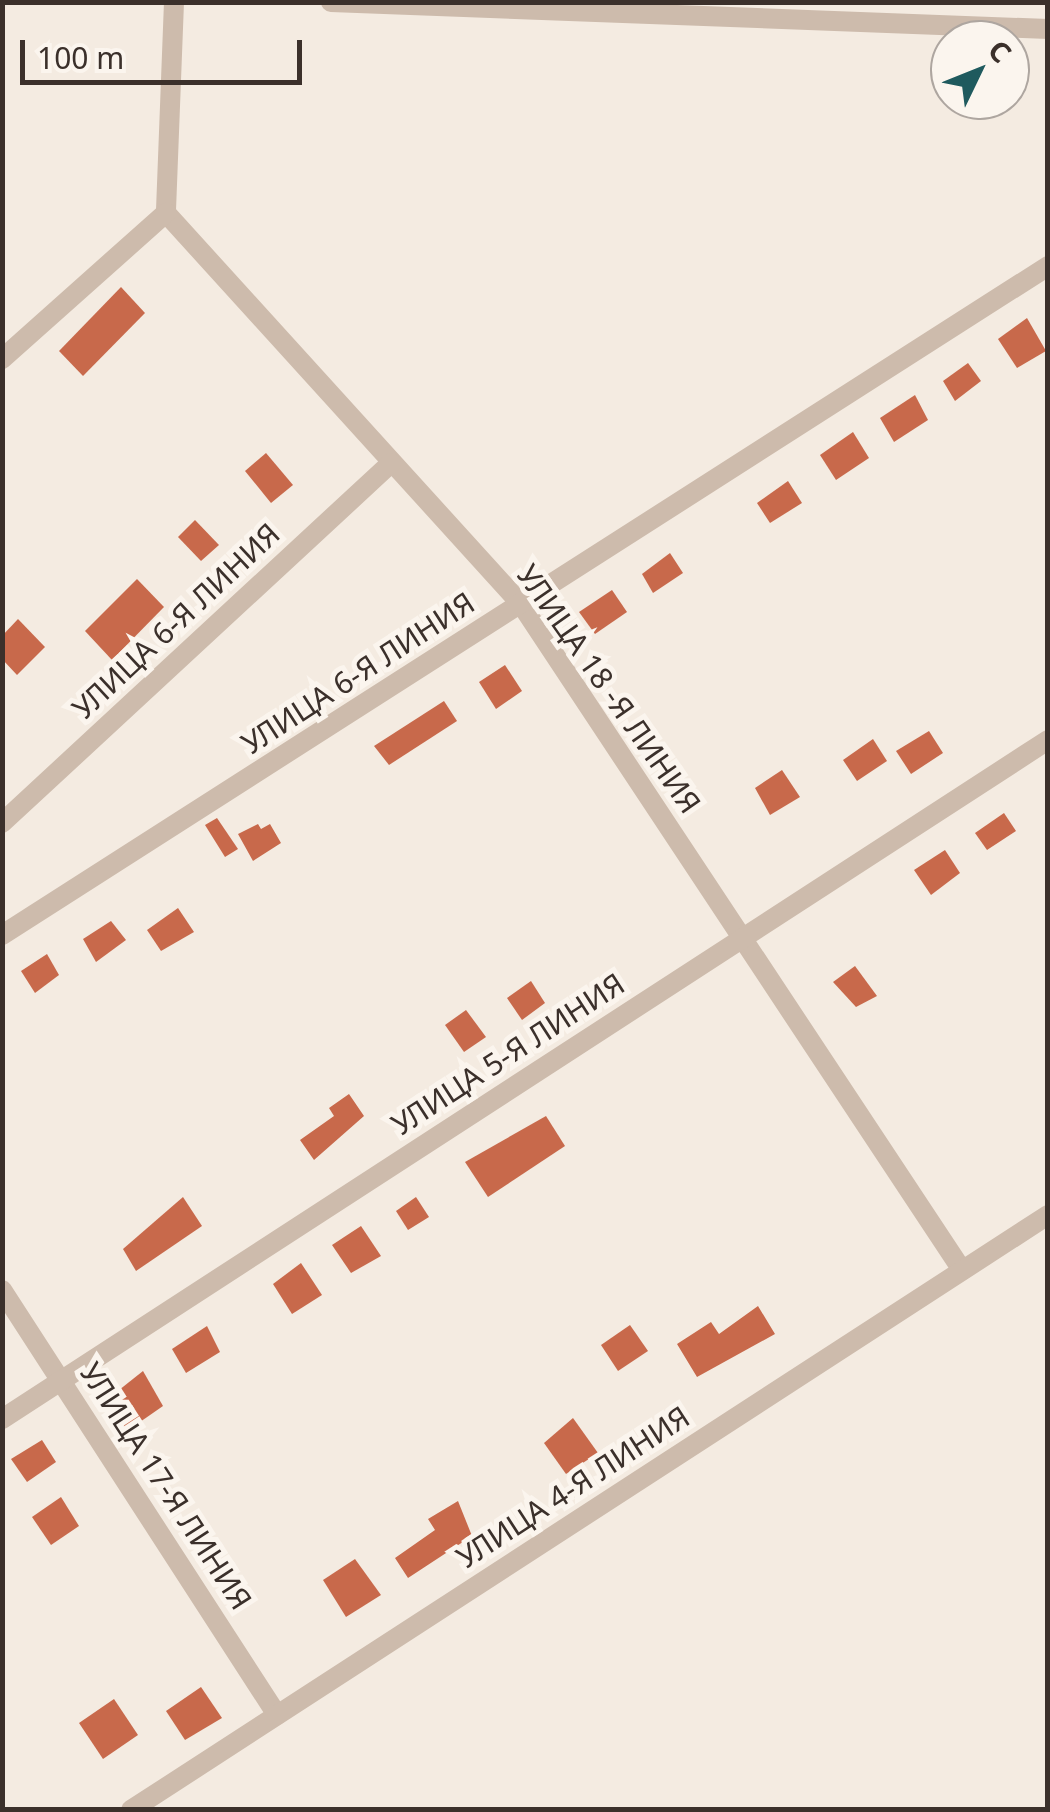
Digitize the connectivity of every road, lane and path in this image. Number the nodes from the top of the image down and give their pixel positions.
1 (174, 2) edge
2 (331, 2) edge
3 (1048, 30) edge
4 (166, 213) junction
5 (1048, 266) edge
6 (2, 360) edge
7 (390, 463) junction
8 (521, 604) junction
9 (1048, 740) edge
10 (2, 822) edge
11 (2, 936) edge
12 (742, 936) junction
13 (1048, 1215) edge
14 (962, 1270) junction
15 (2, 1290) edge
16 (63, 1380) junction
17 (2, 1419) edge
18 (277, 1715) junction
19 (131, 1810) edge

1 - 4 street
2 - 3 street
4 - 6 street
4 - 7 street, УЛИЦА 18 -Я ЛИНИЯ
5 - 8 street, УЛИЦА 6-Я ЛИНИЯ
7 - 8 street, УЛИЦА 18 -Я ЛИНИЯ
7 - 10 street, УЛИЦА 6-Я ЛИНИЯ
8 - 11 street, УЛИЦА 6-Я ЛИНИЯ
8 - 12 street, УЛИЦА 18 -Я ЛИНИЯ
9 - 12 street, УЛИЦА 5-Я ЛИНИЯ
12 - 14 street, УЛИЦА 18 -Я ЛИНИЯ
12 - 16 street, УЛИЦА 5-Я ЛИНИЯ
13 - 14 street, УЛИЦА 4-Я ЛИНИЯ
14 - 18 street, УЛИЦА 4-Я ЛИНИЯ
15 - 16 street, УЛИЦА 17-Я ЛИНИЯ
16 - 17 street, УЛИЦА 5-Я ЛИНИЯ
16 - 18 street, УЛИЦА 17-Я ЛИНИЯ
18 - 19 street, УЛИЦА 4-Я ЛИНИЯ

